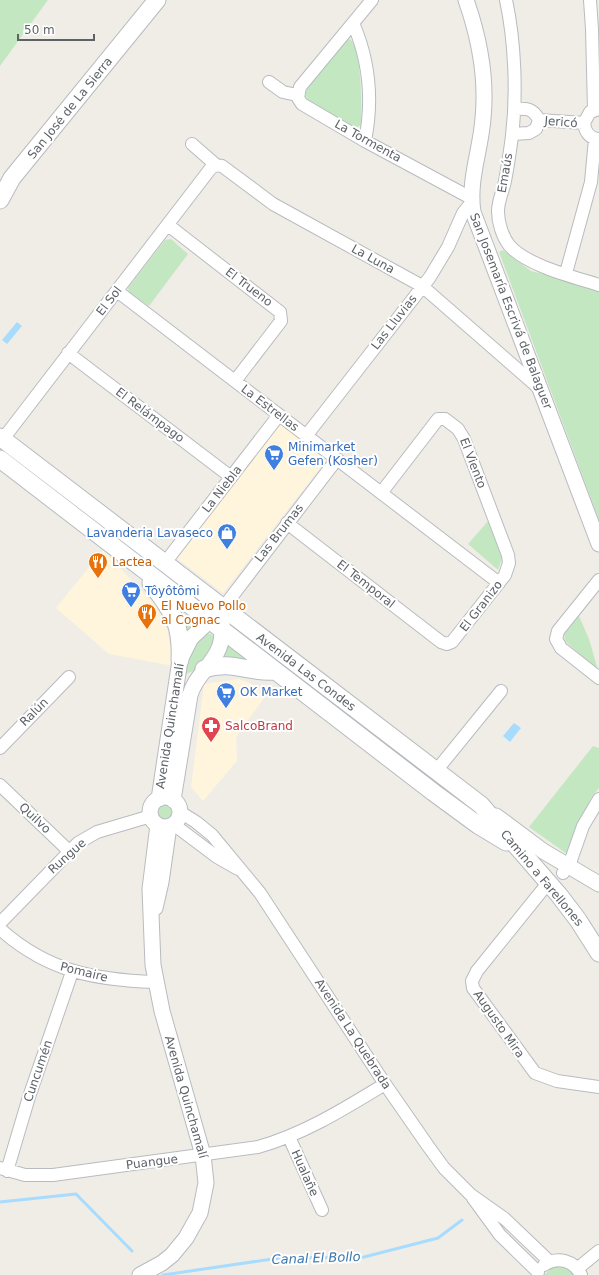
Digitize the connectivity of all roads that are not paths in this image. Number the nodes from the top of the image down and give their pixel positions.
1 (157, 0) edge
2 (372, 0) edge
3 (466, 0) edge
4 (590, 0) edge
5 (509, 1) edge
6 (352, 23) junction
7 (269, 82) dead end
8 (297, 95) junction
9 (514, 109) junction
10 (597, 110) edge
11 (539, 120) junction
12 (584, 123) junction
13 (512, 134) junction
14 (597, 139) edge
15 (365, 141) junction
16 (192, 144) dead end
17 (216, 165) junction
18 (0, 200) edge
19 (471, 201) junction
20 (168, 225) junction
21 (566, 274) junction
22 (599, 285) edge
23 (422, 286) junction
24 (117, 291) junction
25 (68, 353) junction
26 (235, 381) junction
27 (542, 391) junction
28 (279, 415) junction
29 (306, 436) junction
30 (1, 438) edge
31 (0, 459) edge
32 (337, 459) junction
33 (231, 477) junction
34 (381, 493) junction
35 (287, 523) junction
36 (599, 544) edge
37 (509, 563) joint
38 (164, 564) junction
39 (137, 565) junction
40 (599, 580) edge
41 (499, 583) junction
42 (223, 608) junction
43 (216, 625) junction
44 (446, 644) joint
45 (180, 667) junction
46 (274, 671) junction
47 (201, 673) junction
48 (69, 677) dead end
49 (599, 678) edge
50 (501, 691) dead end
51 (0, 748) edge
52 (436, 771) junction
53 (0, 785) edge
54 (599, 799) edge
55 (481, 805) junction
56 (166, 814) junction
57 (518, 849) junction
58 (69, 851) junction
59 (566, 869) junction
60 (548, 883) junction
61 (599, 884) edge
62 (599, 895) edge
63 (0, 923) edge
64 (0, 929) edge
65 (599, 953) edge
66 (72, 972) junction
67 (155, 982) junction
68 (385, 1084) junction
69 (599, 1087) edge
70 (289, 1137) junction
71 (203, 1155) junction
72 (3, 1170) edge
73 (471, 1195) junction
74 (322, 1210) dead end
75 (599, 1251) edge
76 (550, 1262) junction
77 (579, 1272) edge
78 (538, 1274) edge
79 (140, 1275) edge

1 - 18 main road, San José de La Sierra
2 - 6 street
3 - 19 street, San Josemaría Escrivá de Balaguer
4 - 10 street
5 - 9 street, Emaús
6 - 8 street
6 - 15 street
7 - 8 street, La Tormenta
8 - 15 street, La Tormenta
9 - 11 street, Jericó
9 - 13 street, Emaús
10 - 12 street
11 - 12 street, Jericó
11 - 13 street, Jericó
12 - 14 street
13 - 21 street, Emaús
14 - 21 street
15 - 19 street, La Tormenta
16 - 17 street, La Luna
17 - 20 street, El Sol
17 - 23 street, La Luna
19 - 23 street, Las Lluvias
19 - 27 street, San Josemaría Escrivá de Balaguer
20 - 24 street, El Sol
20 - 26 street, El Trueno
21 - 22 street, Emaús
23 - 27 street, La Luna
23 - 29 street, Las Lluvias
24 - 25 street, El Sol
24 - 26 street, La Estrellas
25 - 30 street, El Sol
25 - 33 street, El Relámpago
26 - 28 street, La Estrellas
27 - 36 street, San Josemaría Escrivá de Balaguer
28 - 29 street, La Estrellas
28 - 33 street, La Niebla
29 - 32 street, La Estrellas
30 - 38 main road, Avenida Las Condes
31 - 39 main road, Avenida Las Condes
32 - 34 street, La Estrellas
32 - 35 street, Las Brumas
33 - 38 street, La Niebla
34 - 37 street, El Viento
34 - 41 street, La Estrellas
35 - 42 street, Las Brumas
35 - 44 street, El Temporal
37 - 41 street, El Granizo
38 - 42 main road, Avenida Las Condes
39 - 43 main road, Avenida Las Condes
39 - 45 main road
40 - 49 street
41 - 44 street, El Granizo
42 - 43 street, Avenida Quinchamalí
42 - 52 main road, Avenida Las Condes
43 - 45 street, Avenida Quinchamalí
43 - 46 main road, Avenida Las Condes
43 - 47 street, Avenida Quinchamalí
45 - 47 street
45 - 56 street, Avenida Quinchamalí
46 - 47 main road
46 - 57 main road, Avenida Las Condes
47 - 56 street, Avenida Quinchamalí
48 - 51 street, Ralún
50 - 52 street
52 - 55 main road, Avenida Las Condes
53 - 58 street, Quilvo
54 - 59 street
55 - 57 main road, Camino a Farellones
55 - 59 street, Avenida Las Condes
56 - 58 street, Rungue
56 - 67 street, Avenida Quinchamalí
56 - 68 street, Avenida La Quebrada
57 - 59 street, Avenida Las Condes
57 - 60 main road, Camino a Farellones
58 - 63 street, Rungue
59 - 61 street, Avenida Las Condes
59 - 62 street, Avenida Las Condes
60 - 65 main road, Camino a Farellones
60 - 69 street, Augusto Mira
64 - 66 street, Pomaire
66 - 67 street, Pomaire
66 - 72 street, Cuncumén
67 - 71 street, Avenida Quinchamalí
68 - 70 street, Puangue
68 - 73 street, Avenida La Quebrada
70 - 71 street, Puangue
70 - 74 street, Hualañe
71 - 72 street, Puangue
71 - 79 street, Avenida Quinchamalí
73 - 76 street, Avenida La Quebrada
73 - 78 street, Avenida La Quebrada
75 - 77 street
76 - 77 street
76 - 78 street

